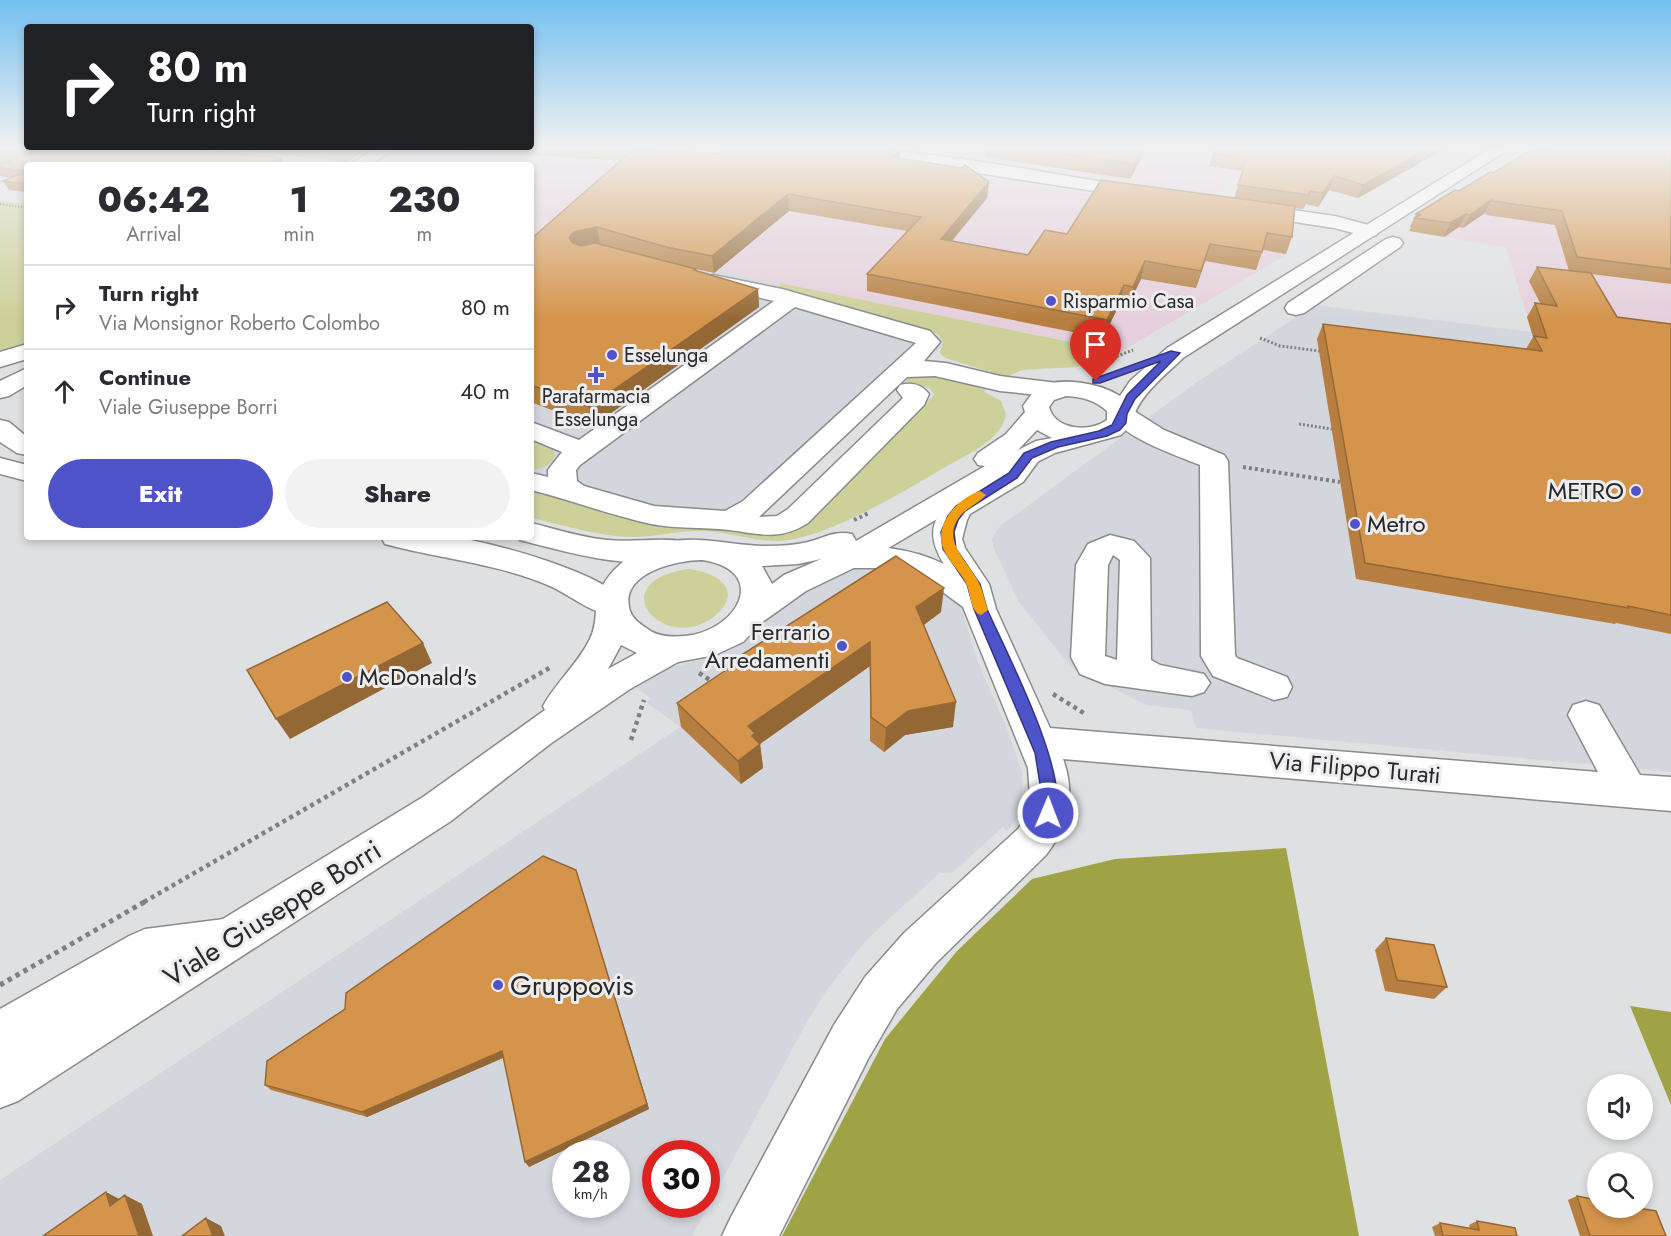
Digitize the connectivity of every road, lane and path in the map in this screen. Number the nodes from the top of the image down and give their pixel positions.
1 (5, 205) edge
2 (1412, 205) edge
3 (1228, 206) edge
4 (24, 208) edge
5 (1370, 231) junction
6 (1393, 243) dead end
7 (694, 277) edge
8 (791, 298) junction
9 (1296, 308) dead end
10 (1260, 338) dead end
11 (922, 349) junction
12 (1319, 351) dead end
13 (24, 352) edge
14 (1175, 353) junction
15 (0, 360) edge
16 (24, 362) edge
17 (951, 370) junction
18 (904, 380) junction
19 (993, 383) junction
20 (1061, 390) junction
21 (1036, 412) junction
22 (1122, 414) junction
23 (1299, 424) dead end
24 (0, 428) edge
25 (1332, 429) dead end
26 (534, 431) edge
27 (1092, 436) junction
28 (24, 446) edge
29 (576, 454) junction
30 (1028, 456) junction
31 (0, 466) edge
32 (24, 472) edge
33 (534, 472) edge
34 (534, 482) edge
35 (574, 492) junction
36 (741, 514) junction
37 (534, 534) edge
38 (412, 540) edge
39 (681, 550) junction
40 (725, 555) junction
41 (849, 558) junction
42 (980, 609) junction
43 (614, 611) junction
44 (752, 614) junction
45 (683, 660) junction
46 (559, 664) dead end
47 (1150, 676) dead end
48 (1192, 683) dead end
49 (717, 684) edge
50 (1045, 687) dead end
51 (1274, 687) dead end
52 (644, 700) dead end
53 (1586, 716) dead end
54 (1095, 719) dead end
55 (537, 734) junction
56 (631, 740) dead end
57 (1038, 742) junction
58 (1628, 789) junction
59 (1671, 794) edge
60 (231, 939) junction
61 (0, 985) edge
62 (0, 1036) edge
63 (0, 1083) edge
64 (750, 1236) edge

1 - 4 path
2 - 5 main road, Viale Giuseppe Borri
3 - 5 main road
5 - 14 main road, Viale Giuseppe Borri
6 - 9 main road
7 - 8 main road
8 - 11 main road
8 - 29 main road
10 - 12 path
11 - 17 main road
11 - 18 main road
13 - 15 main road
14 - 20 main road, Viale Giuseppe Borri
14 - 22 main road, Viale Giuseppe Borri
15 - 16 main road
17 - 18 main road
17 - 19 main road
18 - 36 main road
18 - 36 main road
19 - 20 main road
19 - 21 main road
20 - 21 main road, Viale Giuseppe Borri
20 - 22 main road
21 - 27 main road
21 - 40 main road, Viale Giuseppe Borri
22 - 27 main road, Viale Giuseppe Borri
22 - 51 main road
23 - 25 path
24 - 28 main road
26 - 29 main road
27 - 30 main road, Viale Giuseppe Borri
29 - 33 main road
29 - 35 main road
30 - 41 main road, Viale Giuseppe Borri
30 - 42 main road
31 - 32 main road
34 - 35 main road
35 - 36 main road
37 - 39 main road
38 - 43 main road
39 - 40 main road, Viale Giuseppe Borri
39 - 43 main road, Viale Giuseppe Borri
40 - 44 main road, Viale Giuseppe Borri
41 - 42 main road
41 - 44 main road, Viale Giuseppe Borri
42 - 57 main road
43 - 45 main road, Viale Giuseppe Borri
43 - 55 main road, Viale Giuseppe Borri
44 - 45 main road, Viale Giuseppe Borri
45 - 49 path
45 - 55 main road, Viale Giuseppe Borri
46 - 61 path
47 - 48 main road
50 - 54 path
52 - 56 path
53 - 58 main road
55 - 60 main road, Viale Giuseppe Borri
57 - 58 main road, Via Filippo Turati
57 - 64 main road
58 - 59 main road, Via Filippo Turati
60 - 62 main road
60 - 63 main road, Viale Giuseppe Borri

